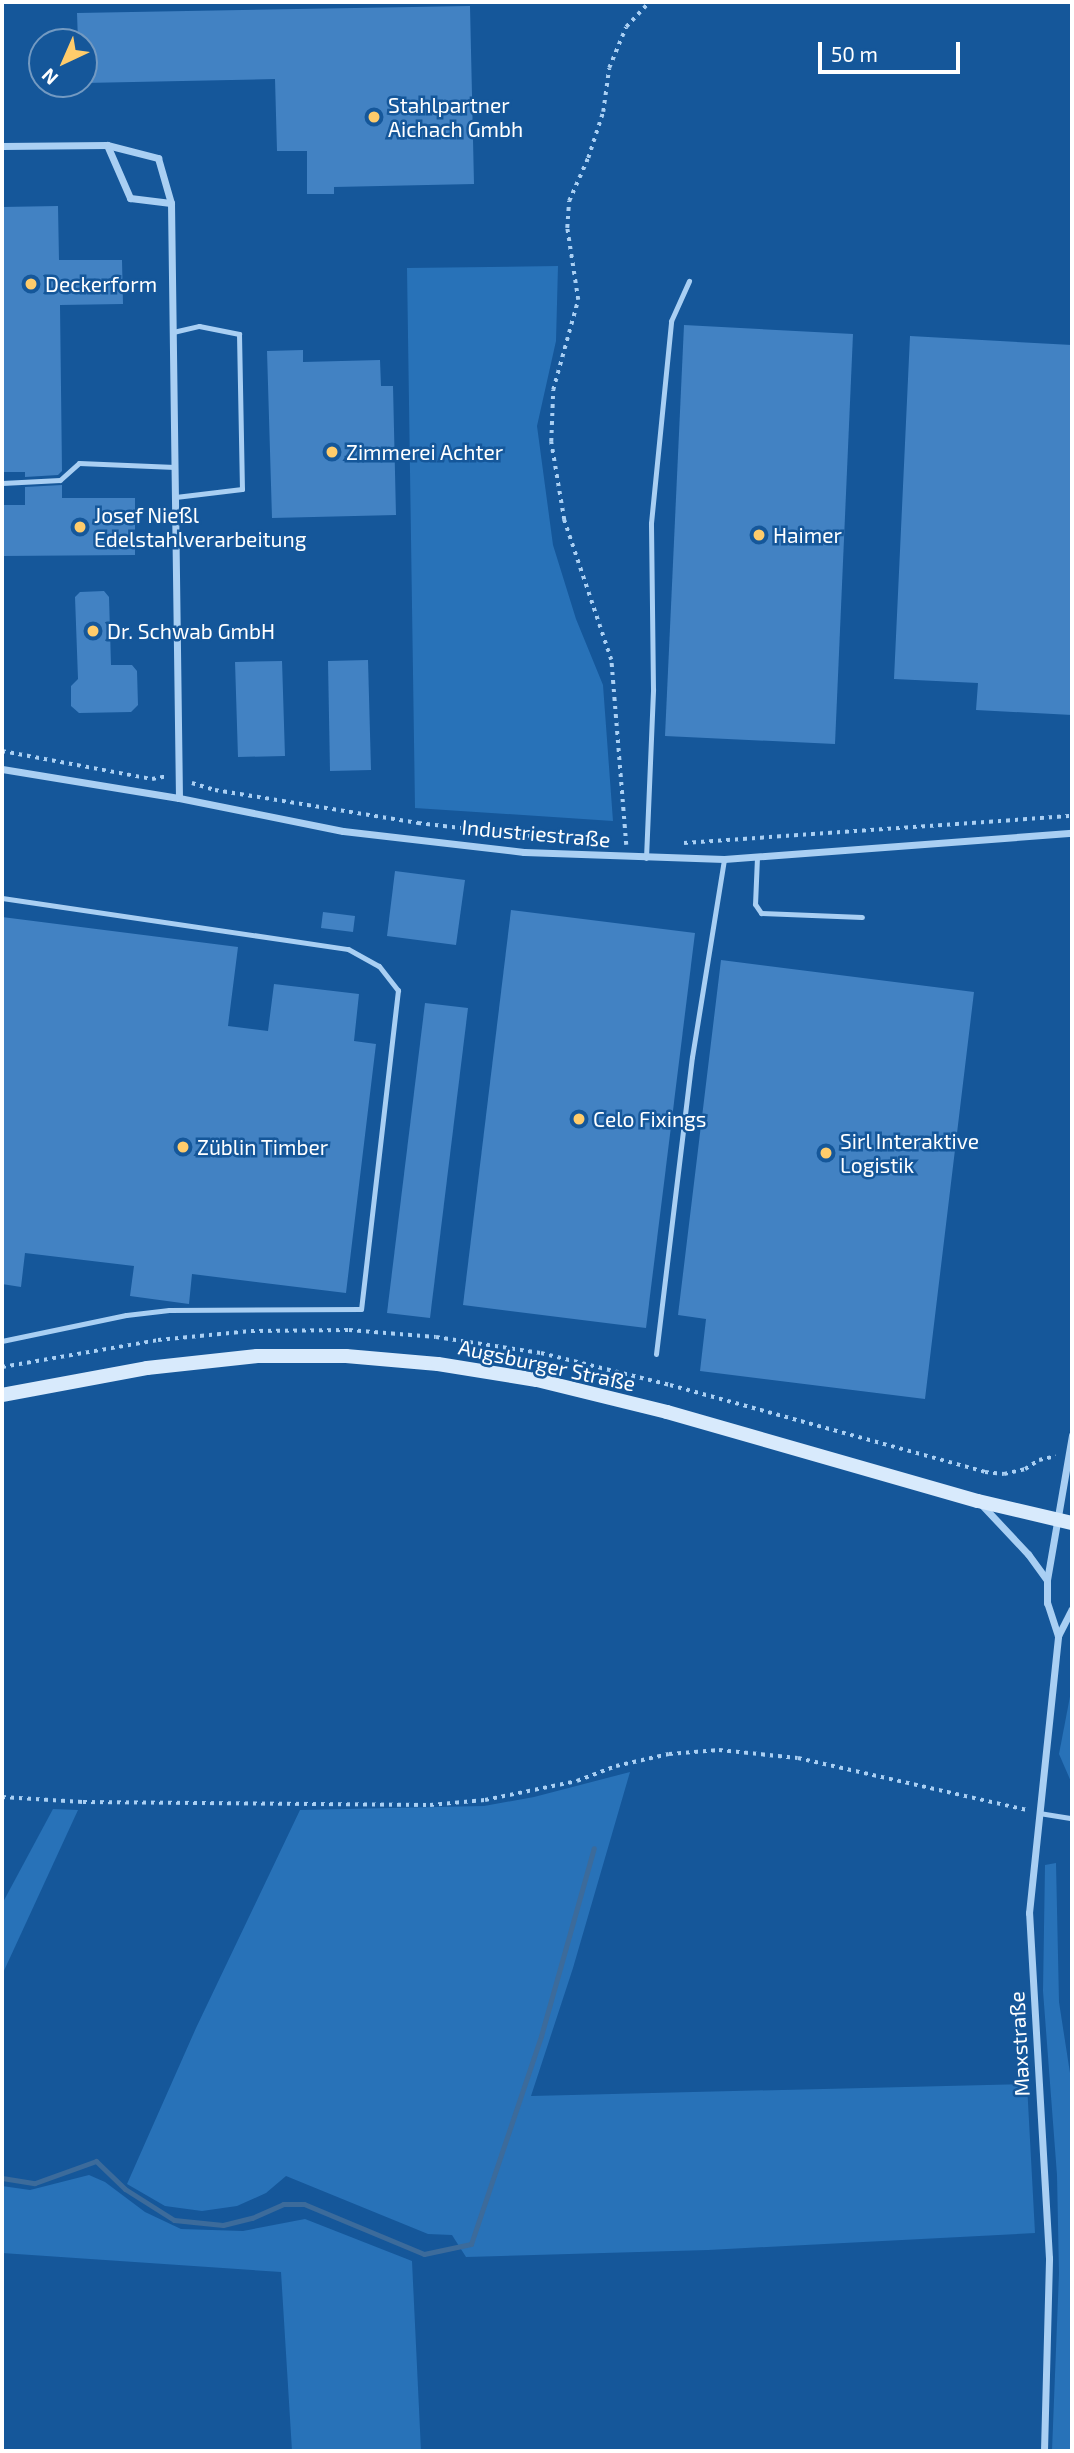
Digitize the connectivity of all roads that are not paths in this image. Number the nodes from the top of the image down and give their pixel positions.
1 (107, 145) junction
2 (2, 146) edge
3 (171, 203) junction
4 (689, 281) dead end
5 (173, 332) junction
6 (175, 467) junction
7 (2, 483) edge
8 (175, 497) junction
9 (2, 769) edge
10 (179, 798) junction
11 (1072, 833) edge
12 (757, 856) junction
13 (646, 858) junction
14 (724, 859) junction
15 (2, 898) edge
16 (862, 917) dead end
17 (2, 1341) edge
18 (656, 1354) dead end
19 (2, 1395) edge
20 (1072, 1435) edge
21 (978, 1501) junction
22 (1057, 1520) junction
23 (1072, 1522) edge
24 (1047, 1580) junction
25 (1072, 1609) edge
26 (1058, 1636) junction
27 (1039, 1813) junction
28 (1072, 1818) edge
29 (1044, 2451) edge

1 - 2 street
1 - 3 street
1 - 3 street
3 - 5 street
4 - 13 lane
5 - 6 street
5 - 8 lane
6 - 7 lane
6 - 8 street
8 - 10 street
9 - 10 street, Industriestraße
10 - 13 street, Industriestraße
11 - 12 street, Industriestraße
12 - 14 street, Industriestraße
12 - 16 lane
13 - 14 street, Industriestraße
14 - 18 lane
15 - 17 lane
19 - 21 main road, Augsburger Straße
20 - 22 street, Maxstraße
21 - 22 main road, Augsburger Straße
21 - 24 street
22 - 23 main road, Augsburger Straße
22 - 24 street, Maxstraße
24 - 26 street, Maxstraße
25 - 26 street, Maxstraße
26 - 27 street, Maxstraße
27 - 28 lane
27 - 29 street, Maxstraße

